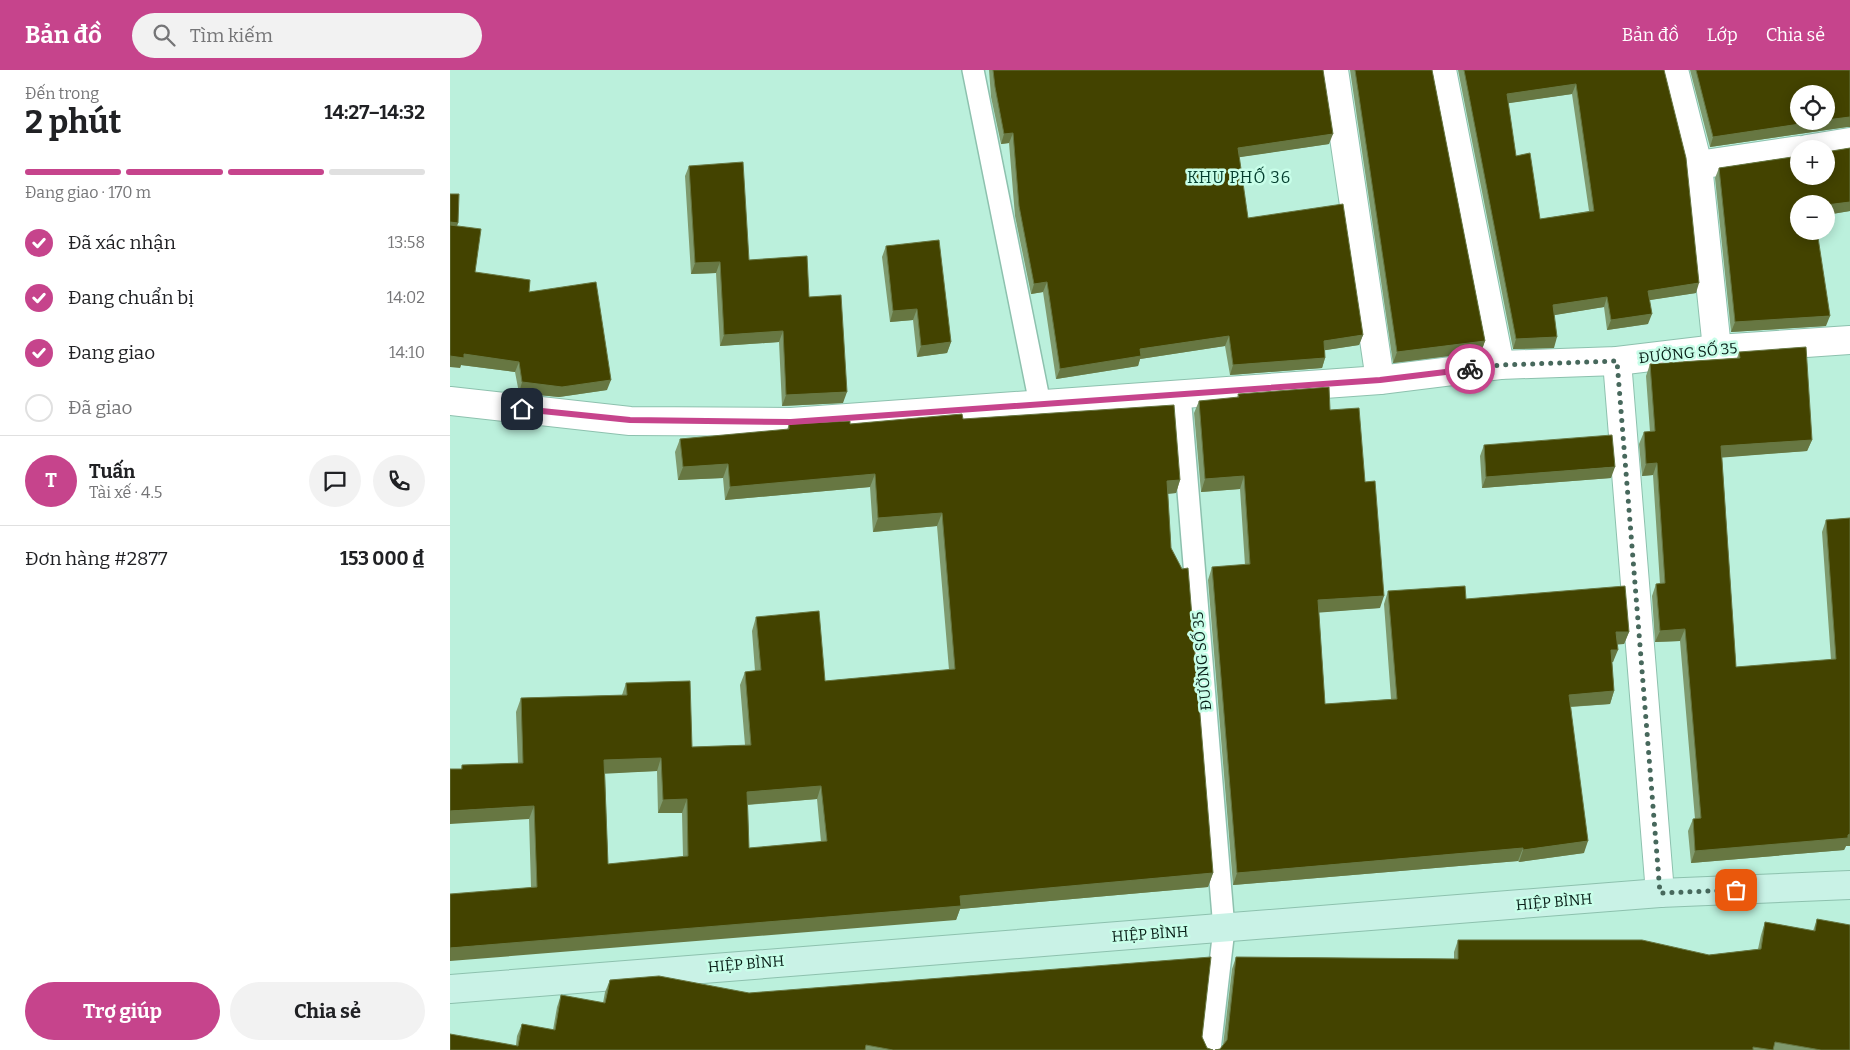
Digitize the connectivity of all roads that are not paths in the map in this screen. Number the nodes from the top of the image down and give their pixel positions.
1 (973, 70) edge
2 (1334, 70) edge
3 (1442, 70) edge
4 (1674, 70) edge
5 (1850, 142) edge
6 (1835, 144) edge
7 (1790, 151) edge
8 (1698, 165) junction
9 (1850, 340) edge
10 (1717, 350) junction
11 (1617, 361) junction
12 (1500, 365) junction
13 (1380, 380) junction
14 (1180, 394) junction
15 (450, 401) edge
16 (1040, 404) junction
17 (1850, 885) edge
18 (1660, 893) junction
19 (1224, 929) junction
20 (450, 988) edge
21 (1210, 1050) edge

1 - 16 lane
2 - 13 street
3 - 12 street
4 - 8 street
5 - 6 street
7 - 8 street
8 - 10 street
9 - 10 street, ĐƯỜNG SỐ 35
10 - 11 street, ĐƯỜNG SỐ 35
11 - 12 street, ĐƯỜNG SỐ 35
11 - 18 street
12 - 13 street, ĐƯỜNG SỐ 35
13 - 14 street, ĐƯỜNG SỐ 35
14 - 16 street, ĐƯỜNG SỐ 35
14 - 19 lane, ĐƯỜNG SỐ 35
15 - 16 street, ĐƯỜNG SỐ 35
17 - 18 main road, HIỆP BÌNH
18 - 19 main road, HIỆP BÌNH
19 - 20 main road, HIỆP BÌNH
19 - 21 lane, ĐƯỜNG SỐ 35

